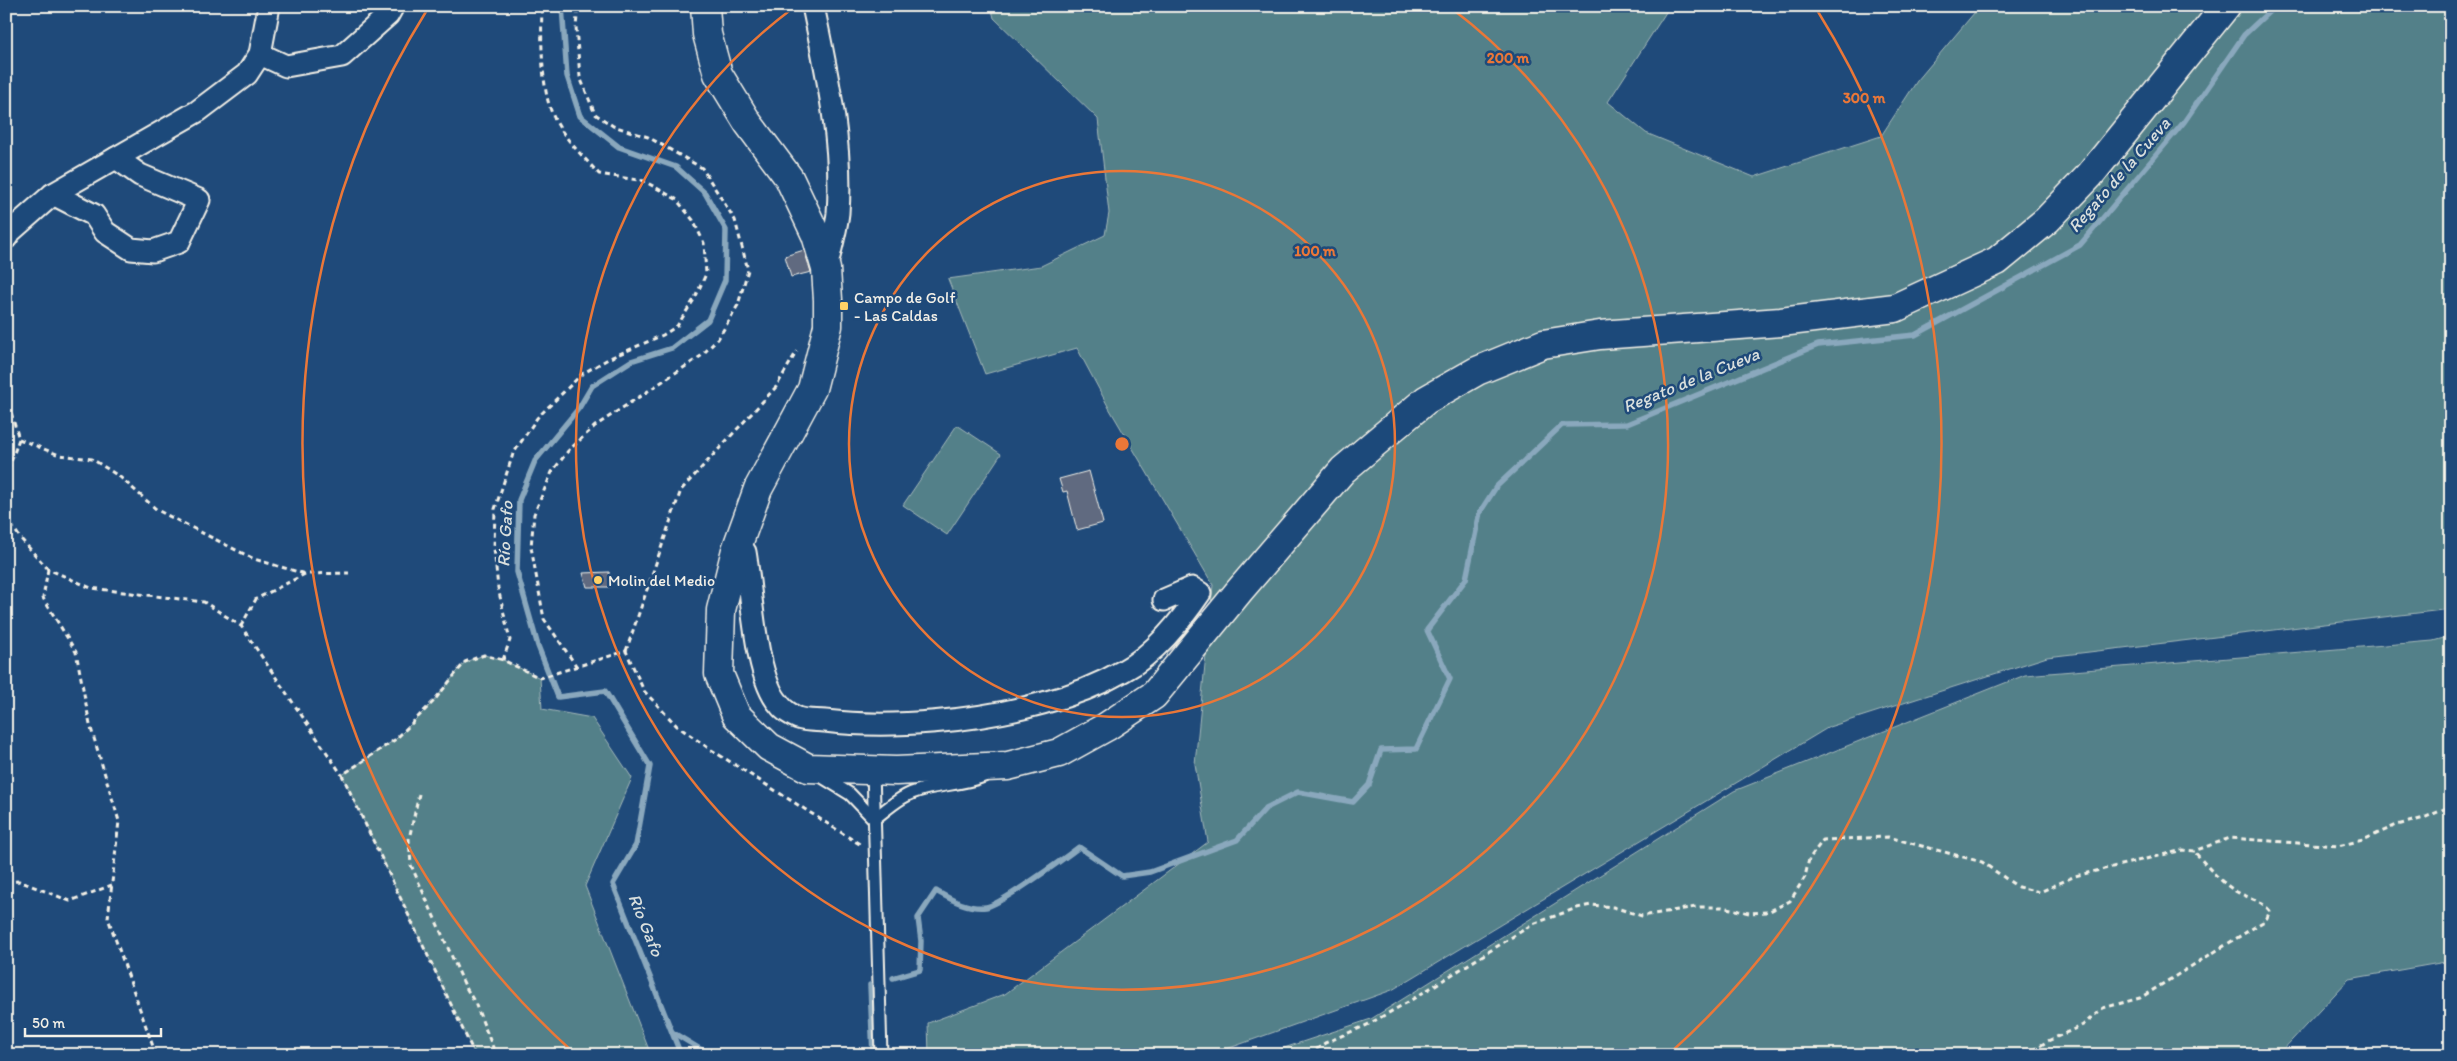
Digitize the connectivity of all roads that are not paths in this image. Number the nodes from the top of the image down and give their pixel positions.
1 (269, 6) edge
2 (393, 6) edge
3 (705, 6) edge
4 (812, 6) edge
5 (2226, 6) edge
6 (260, 54) junction
7 (116, 158) junction
8 (53, 194) junction
9 (6, 238) edge
10 (826, 269) junction
11 (738, 544) junction
12 (1164, 600) dead end
13 (1008, 766) junction
14 (808, 768) junction
15 (873, 770) junction
16 (874, 819) junction
17 (881, 1055) edge

1 - 6 street
2 - 6 street
3 - 10 street
4 - 10 street
5 - 13 street
6 - 7 street
7 - 8 street
7 - 8 street
8 - 9 street
10 - 11 street
11 - 12 street
11 - 14 street
13 - 15 street
13 - 16 lane
14 - 15 street
14 - 16 lane
15 - 16 lane
16 - 17 lane

